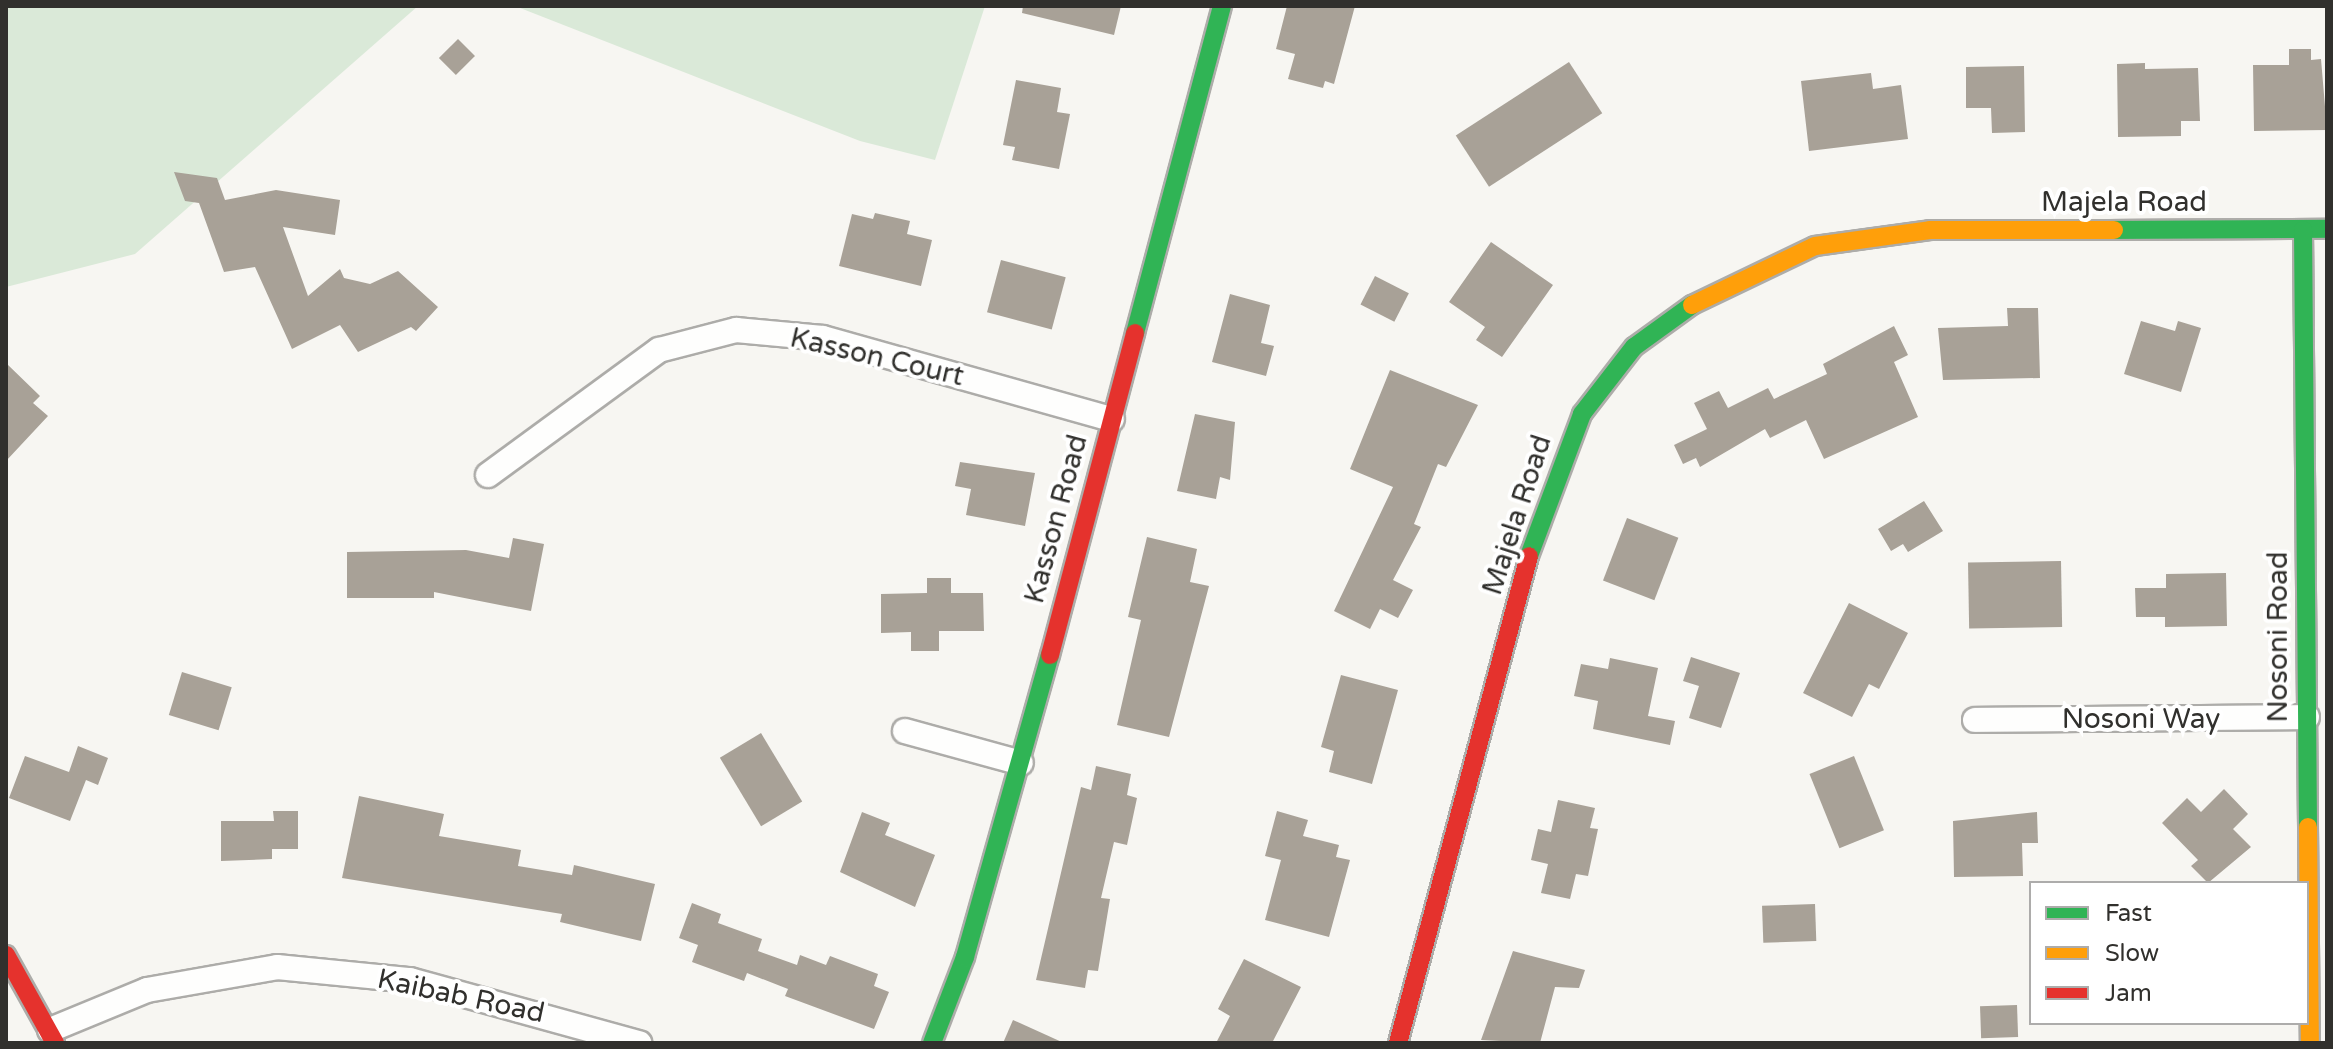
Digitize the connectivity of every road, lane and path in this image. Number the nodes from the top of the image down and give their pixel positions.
1 (1222, 6) edge
2 (2327, 229) edge
3 (2303, 230) junction
4 (1112, 419) junction
5 (488, 475) dead end
6 (2307, 717) junction
7 (1975, 720) dead end
8 (905, 731) dead end
9 (1021, 763) junction
10 (2309, 881) edge
11 (2309, 934) edge
12 (6, 955) edge
13 (52, 1036) edge
14 (639, 1043) edge
15 (932, 1043) edge
16 (1398, 1043) edge
17 (2310, 1043) edge

1 - 4 street, Kasson Road
2 - 3 street, Majela Road
3 - 6 street, Nosoni Road
3 - 16 street, Majela Road
4 - 5 street, Kasson Court
4 - 9 street, Kasson Road
6 - 7 street, Nosoni Way
6 - 10 street, Nosoni Road
8 - 9 street
9 - 15 street, Kasson Road
11 - 17 street, Nosoni Road
12 - 13 street
13 - 14 street, Kaibab Road

